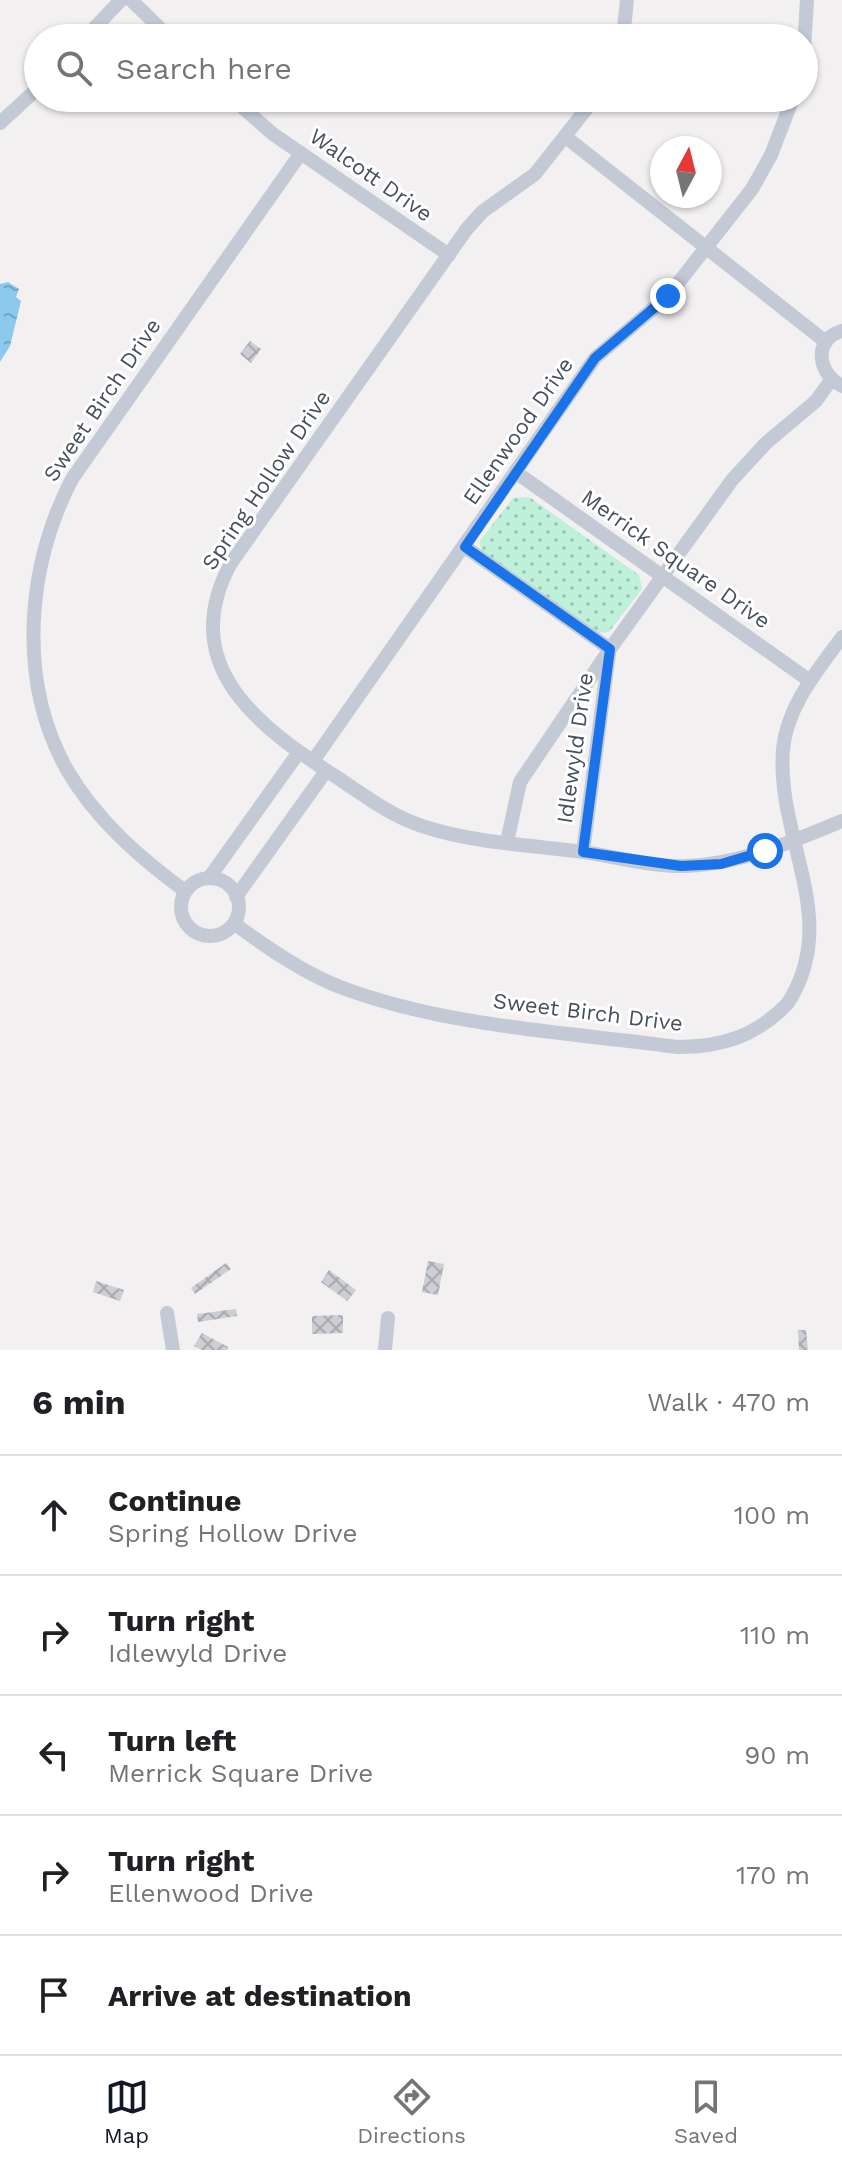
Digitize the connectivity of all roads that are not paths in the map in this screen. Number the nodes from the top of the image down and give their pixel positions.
1 (121, 0) edge
2 (131, 0) edge
3 (627, 0) edge
4 (807, 0) edge
5 (98, 24) edge
6 (156, 24) edge
7 (624, 24) edge
8 (806, 24) edge
9 (24, 101) edge
10 (250, 112) edge
11 (585, 112) edge
12 (788, 112) edge
13 (0, 123) edge
14 (567, 138) junction
15 (301, 153) junction
16 (708, 249) junction
17 (449, 255) junction
18 (842, 331) edge
19 (826, 342) junction
20 (836, 383) edge
21 (517, 473) junction
22 (465, 547) junction
23 (664, 577) junction
24 (842, 637) edge
25 (610, 649) junction
26 (810, 681) junction
27 (299, 752) junction
28 (313, 761) junction
29 (326, 771) junction
30 (842, 821) edge
31 (801, 838) junction
32 (507, 842) junction
33 (583, 852) junction
34 (209, 878) junction
35 (185, 891) junction
36 (236, 897) junction
37 (235, 924) junction
38 (167, 1313) dead end
39 (388, 1318) dead end
40 (173, 1350) edge
41 (385, 1350) edge

1 - 5 street
2 - 6 street
3 - 7 street
4 - 8 street
9 - 13 street
10 - 15 street, Walcott Drive
11 - 14 street, Spring Hollow Drive
12 - 16 street, Ellenwood Drive
14 - 16 street
14 - 17 street, Spring Hollow Drive
15 - 17 street, Walcott Drive
15 - 35 street, Sweet Birch Drive
16 - 19 street
16 - 21 street, Ellenwood Drive
17 - 27 street, Spring Hollow Drive
18 - 19 street
19 - 20 street
20 - 23 street, Idlewyld Drive
21 - 22 street, Ellenwood Drive
21 - 23 street, Merrick Square Drive
22 - 25 street
22 - 28 street, Ellenwood Drive
23 - 25 street, Idlewyld Drive
23 - 26 street, Merrick Square Drive
24 - 26 street, Sweet Birch Drive
25 - 32 street, Idlewyld Drive
25 - 33 street, Idlewyld Drive
26 - 31 street, Sweet Birch Drive
27 - 28 street, Spring Hollow Drive
27 - 34 street
28 - 29 street, Spring Hollow Drive
29 - 32 street, Spring Hollow Drive
29 - 36 street
30 - 31 street, Spring Hollow Drive
31 - 33 street, Spring Hollow Drive
31 - 37 street, Sweet Birch Drive
32 - 33 street, Spring Hollow Drive
34 - 35 street
34 - 36 street
35 - 37 street
36 - 37 street
38 - 40 street
39 - 41 street

